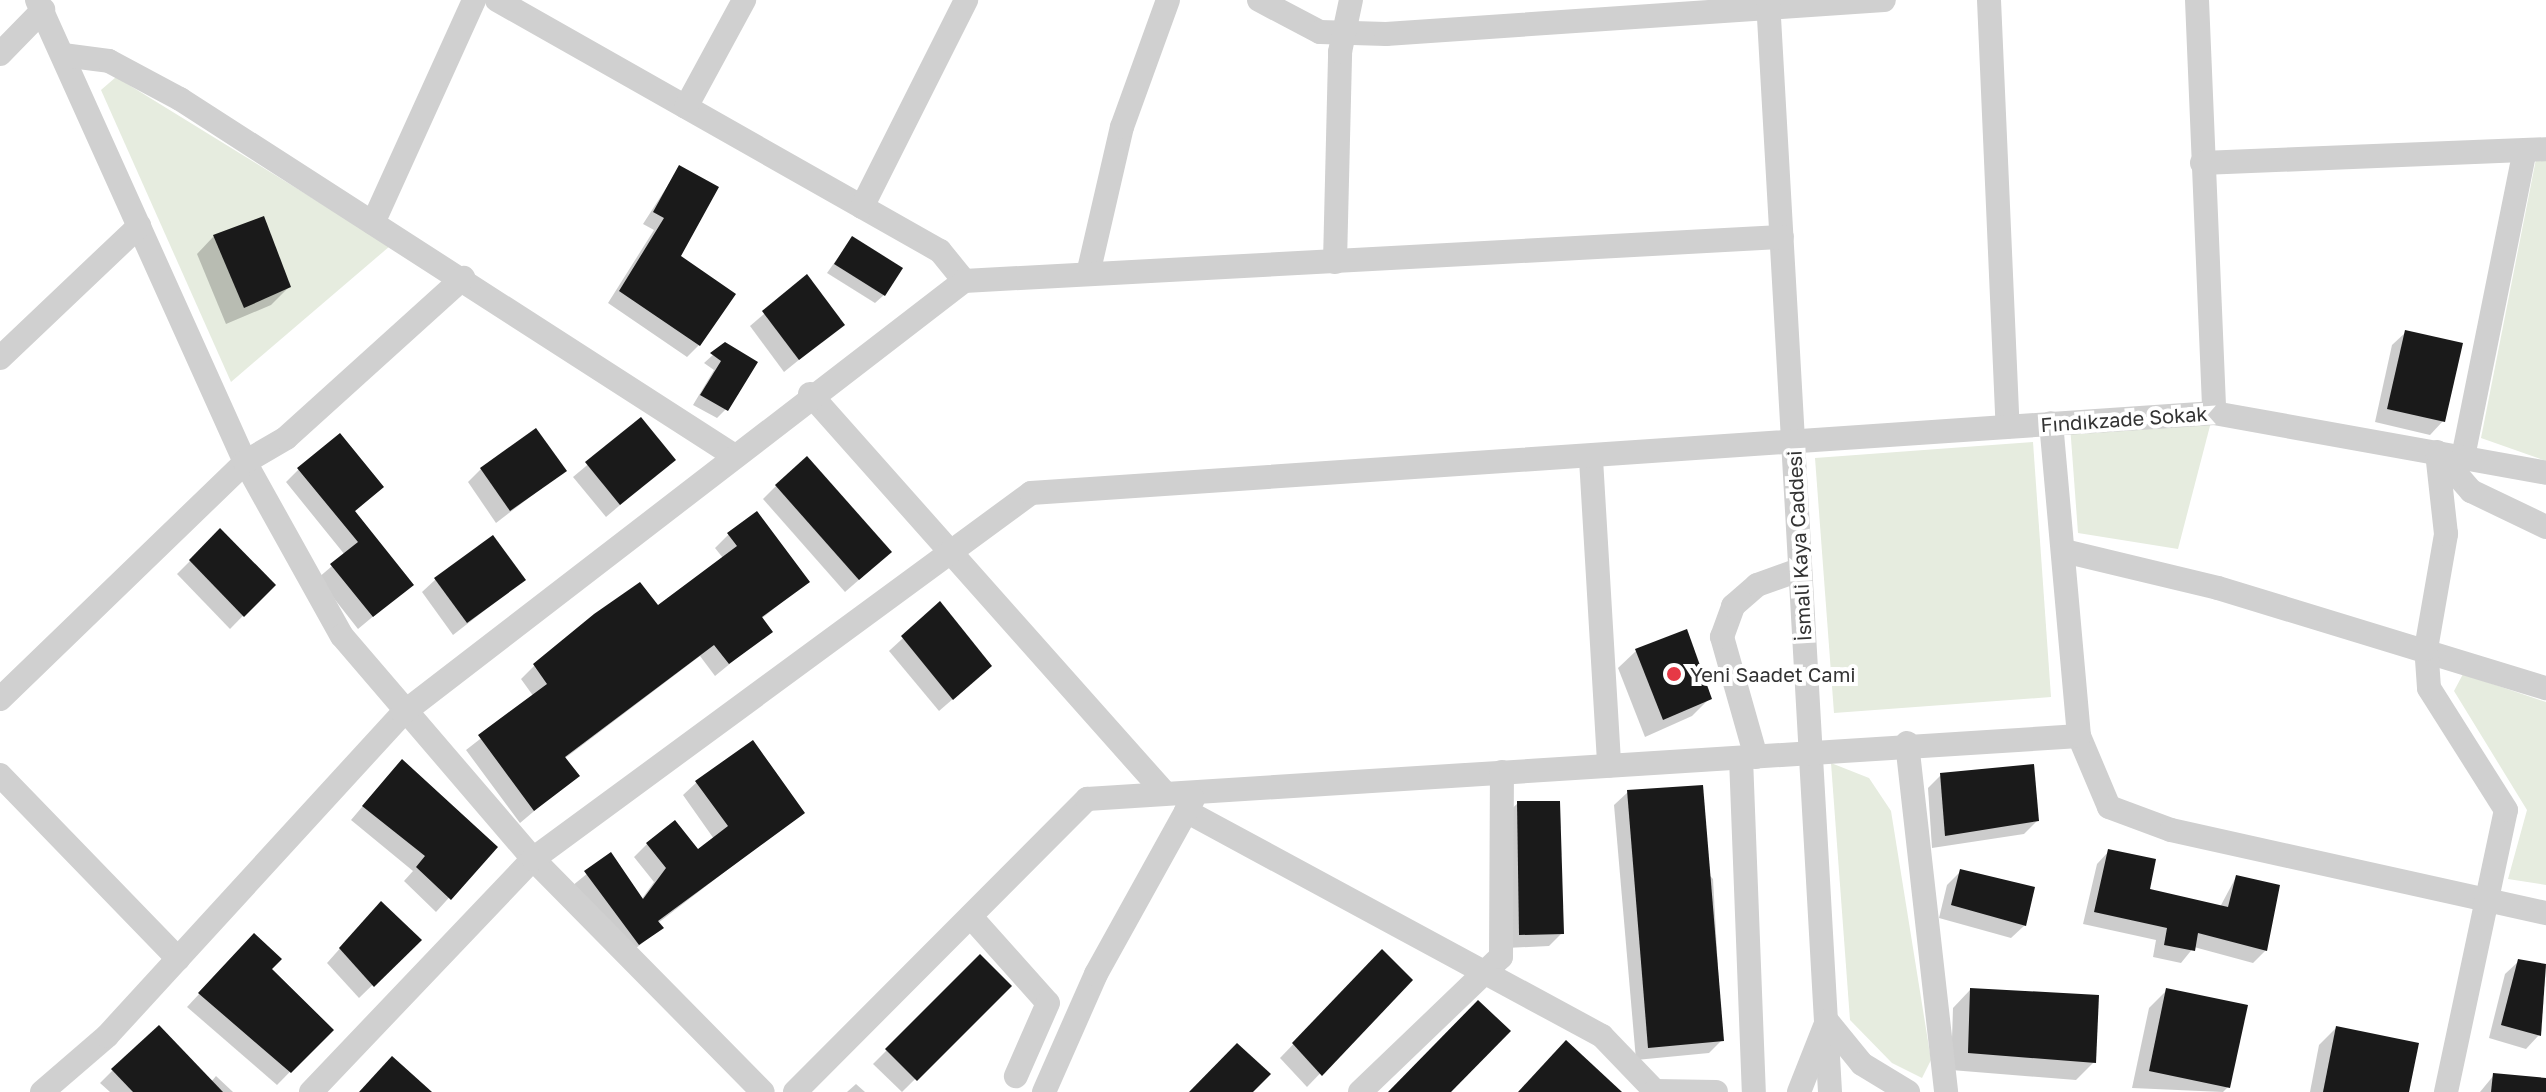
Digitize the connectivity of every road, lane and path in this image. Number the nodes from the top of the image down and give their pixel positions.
1 (474, 0) edge
2 (497, 0) edge
3 (744, 0) edge
4 (966, 0) edge
5 (1168, 0) edge
6 (1259, 0) edge
7 (1351, 0) edge
8 (1884, 0) edge
9 (1989, 0) edge
10 (2197, 0) edge
11 (40, 5) edge
12 (1769, 5) edge
13 (1349, 32) junction
14 (0, 54) edge
15 (63, 55) junction
16 (686, 107) junction
17 (2535, 149) edge
18 (2202, 163) junction
19 (862, 207) junction
20 (373, 223) junction
21 (139, 226) junction
22 (1782, 237) junction
23 (1335, 262) junction
24 (1088, 274) junction
25 (463, 278) junction
26 (964, 281) junction
27 (0, 358) edge
28 (810, 394) junction
29 (2214, 413) junction
30 (2051, 423) junction
31 (2008, 427) junction
32 (1794, 446) junction
33 (2437, 452) junction
34 (733, 455) junction
35 (2463, 457) junction
36 (1591, 459) junction
37 (245, 462) junction
38 (2546, 473) edge
39 (2546, 527) edge
40 (949, 547) junction
41 (2064, 551) junction
42 (1799, 570) junction
43 (2426, 649) junction
44 (2546, 688) edge
45 (0, 699) edge
46 (403, 713) junction
47 (2079, 736) junction
48 (1907, 743) junction
49 (1811, 753) junction
50 (1749, 757) junction
51 (1609, 765) junction
52 (1502, 772) junction
53 (0, 775) edge
54 (1200, 788) junction
55 (1163, 791) junction
56 (1186, 811) junction
57 (533, 859) junction
58 (2490, 901) junction
59 (2546, 913) edge
60 (971, 917) junction
61 (178, 959) junction
62 (1484, 972) junction
63 (1827, 1021) junction
64 (1016, 1076) dead end
65 (42, 1092) edge
66 (311, 1092) edge
67 (763, 1092) edge
68 (795, 1092) edge
69 (1044, 1092) edge
70 (1360, 1092) edge
71 (1655, 1092) edge
72 (1716, 1092) edge
73 (1754, 1092) edge
74 (1799, 1092) edge
75 (1830, 1092) edge
76 (1908, 1092) edge
77 (1946, 1092) edge
78 (2446, 1092) edge

1 - 20 street
2 - 16 street
3 - 16 street
4 - 19 street
5 - 24 street
6 - 13 street
7 - 13 street
8 - 12 street
9 - 31 street
10 - 18 street
11 - 14 street
11 - 15 street
12 - 13 street
12 - 22 street, İsmali Kaya Caddesi
13 - 23 street
15 - 20 street
15 - 21 street
16 - 19 street
17 - 18 street
17 - 35 street
18 - 29 street
19 - 26 street
20 - 25 street
21 - 27 street
21 - 37 street
22 - 23 street
22 - 32 street, İsmali Kaya Caddesi
23 - 24 street
24 - 26 street
25 - 34 street
25 - 37 street
26 - 28 street
28 - 34 street
28 - 40 street
29 - 30 street, Fındıkzade Sokak
29 - 33 street, Fındıkzade Sokak
30 - 31 street, Fındıkzade Sokak
30 - 41 street
31 - 32 street, Fındıkzade Sokak
32 - 36 street, Fındıkzade Sokak
32 - 42 street, İsmali Kaya Caddesi
33 - 35 street, Fındıkzade Sokak
33 - 39 street
33 - 43 street
34 - 46 street
35 - 38 street, Fındıkzade Sokak
36 - 40 street, Fındıkzade Sokak
36 - 51 street
37 - 45 street
37 - 46 street
40 - 55 street
40 - 57 street, Fındıkzade Sokak
41 - 43 street
41 - 47 street
42 - 49 street, İsmali Kaya Caddesi
42 - 50 street
43 - 44 street
43 - 58 street
46 - 57 street
46 - 61 street
47 - 48 street
47 - 58 street
48 - 49 street
48 - 77 street
49 - 50 street
49 - 63 street, İsmali Kaya Caddesi
50 - 51 street
50 - 73 street
51 - 52 street
52 - 54 street
52 - 62 street
53 - 61 street
54 - 55 street
54 - 56 street
55 - 60 street
56 - 62 street
56 - 69 street
57 - 66 street, Fındıkzade Sokak
57 - 67 street
58 - 59 street
58 - 78 street
60 - 64 street
60 - 68 street
61 - 65 street
62 - 70 street
62 - 71 street
63 - 74 street
63 - 75 street, İsmali Kaya Caddesi
63 - 76 street
71 - 72 street

